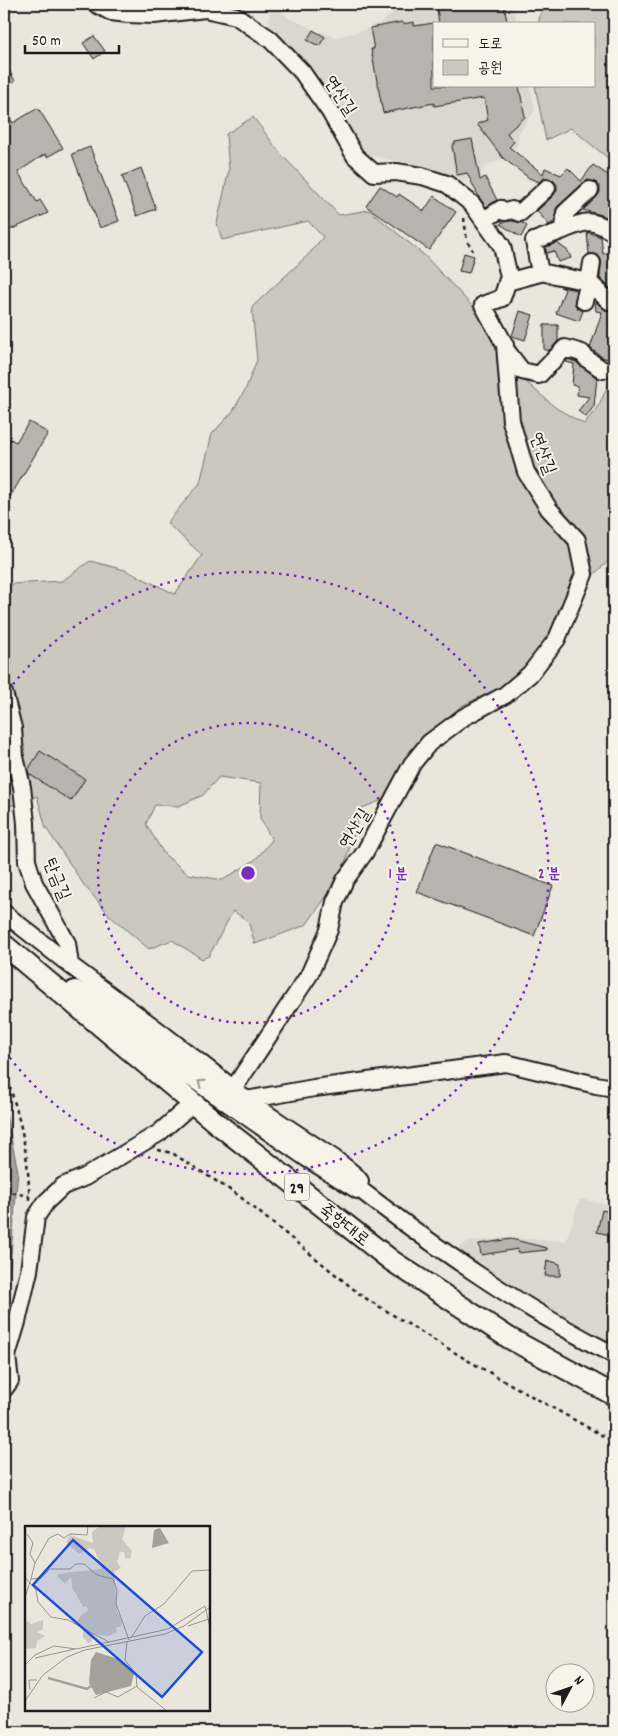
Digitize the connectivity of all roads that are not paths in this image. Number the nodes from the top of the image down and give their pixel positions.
1 (96, 4) edge
2 (547, 188) dead end
3 (590, 190) dead end
4 (484, 220) junction
5 (561, 231) junction
6 (614, 232) edge
7 (592, 263) dead end
8 (540, 272) junction
9 (507, 282) junction
10 (589, 282) junction
11 (584, 301) dead end
12 (609, 301) dead end
13 (506, 350) junction
14 (603, 370) dead end
15 (4, 693) edge
16 (4, 913) edge
17 (4, 945) edge
18 (23, 960) junction
19 (70, 965) junction
20 (614, 1088) edge
21 (230, 1094) junction
22 (246, 1100) junction
23 (193, 1103) junction
24 (358, 1188) junction
25 (614, 1355) edge
26 (558, 1366) junction
27 (4, 1390) edge
28 (614, 1395) edge
29 (614, 1408) edge

1 - 4 street, 연산길
2 - 4 street
3 - 5 street
4 - 9 street, 연산길
5 - 6 street
5 - 8 street
7 - 10 street
8 - 9 street
8 - 10 street
9 - 13 street, 연산길
10 - 11 street
10 - 12 street
13 - 14 street
13 - 21 street, 연산길
15 - 19 street, 탄금길
16 - 19 street
17 - 18 main road, 죽향대로 / 29
21 -> 18 main road
18 - 23 main road, 죽향대로 / 29
19 - 21 street
20 - 22 street
21 - 22 street
21 - 24 main road
22 - 24 street
23 - 26 main road, 죽향대로 / 29
23 - 27 street
24 - 25 street
26 - 28 main road, 죽향대로 / 29
26 - 29 main road

